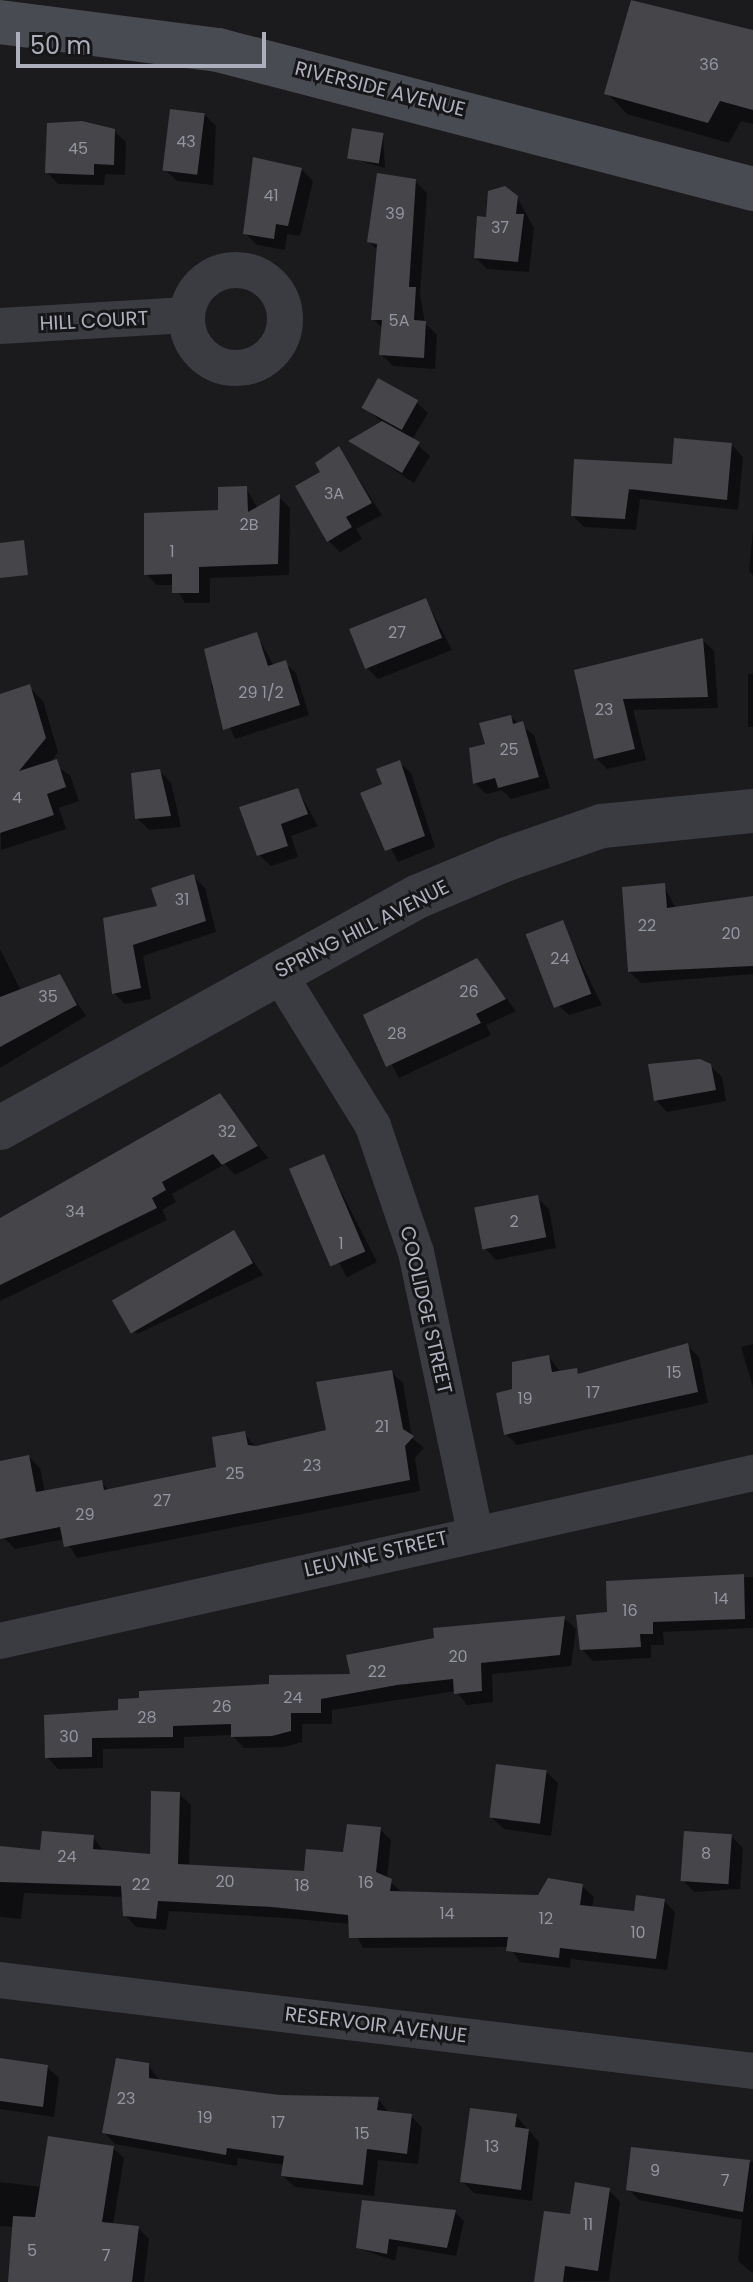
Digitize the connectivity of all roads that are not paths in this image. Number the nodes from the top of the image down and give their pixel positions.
1 (0, 22) edge
2 (753, 189) edge
3 (187, 315) dead end
4 (0, 326) edge
5 (753, 811) edge
6 (278, 972) junction
7 (0, 1128) edge
8 (753, 1473) edge
9 (475, 1532) junction
10 (0, 1641) edge
11 (0, 1980) edge
12 (753, 2071) edge

1 - 2 main road, RIVERSIDE AVENUE
3 - 4 street, HILL COURT
5 - 6 street, SPRING HILL AVENUE
6 - 7 street, SPRING HILL AVENUE
6 - 9 street, COOLIDGE STREET
8 - 9 street, LEUVINE STREET
9 - 10 street, LEUVINE STREET
11 - 12 street, RESERVOIR AVENUE

